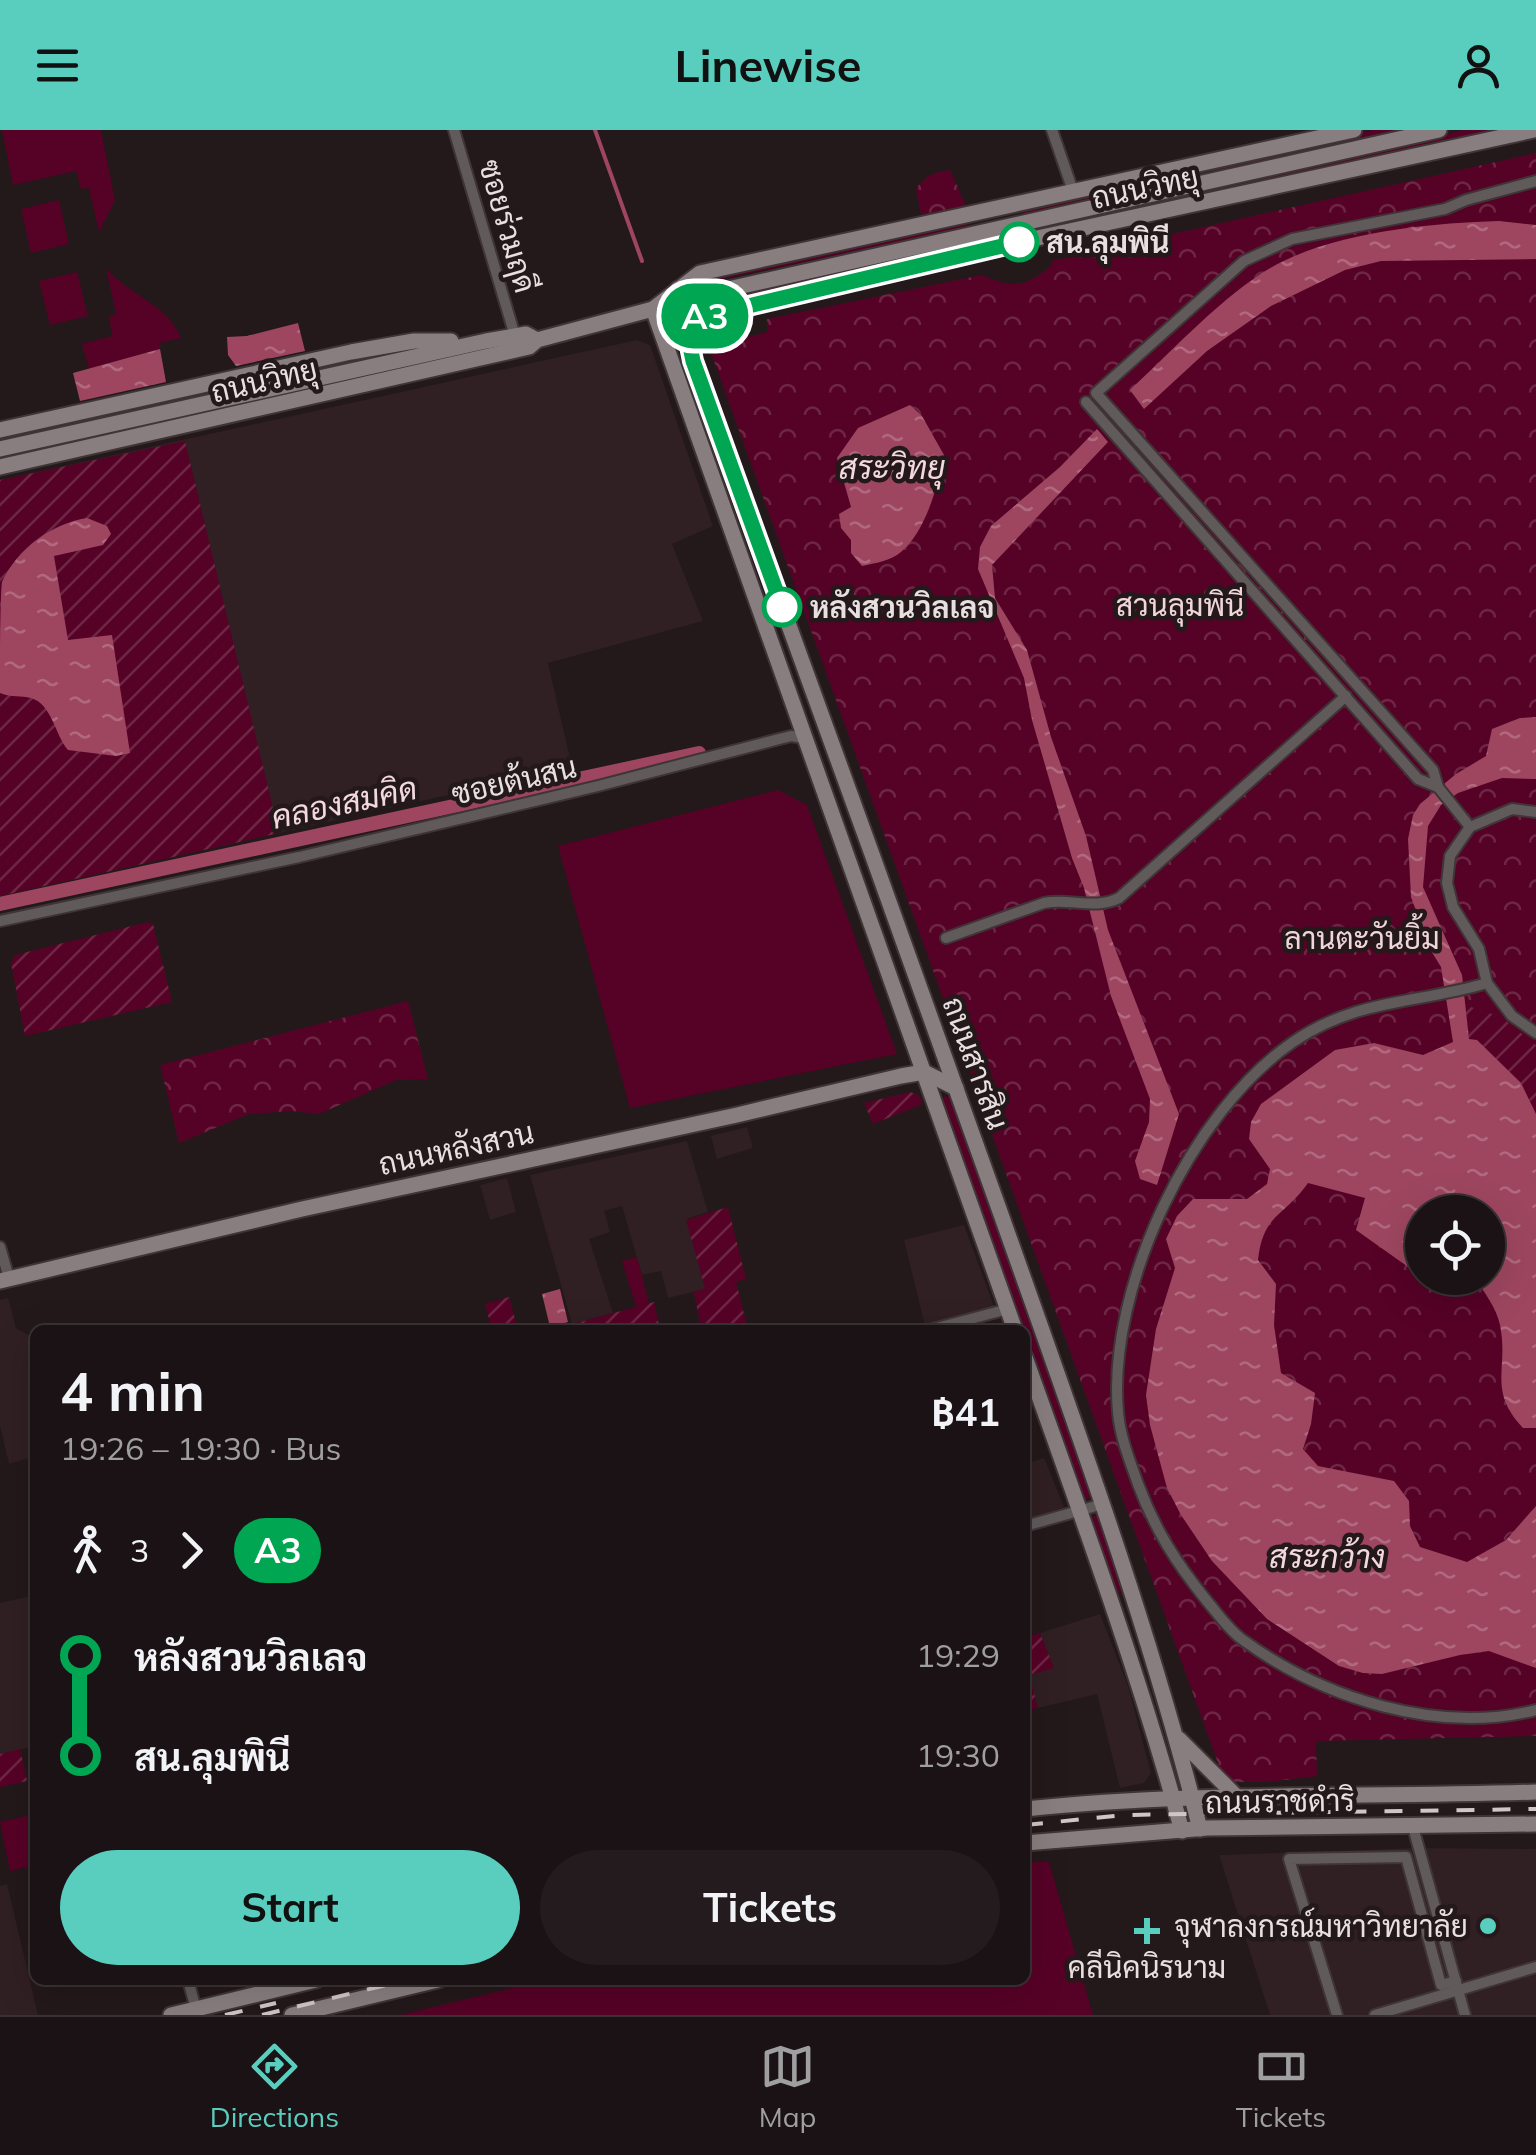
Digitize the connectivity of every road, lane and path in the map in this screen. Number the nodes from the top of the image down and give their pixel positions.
1 (454, 130) edge
2 (1052, 130) edge
3 (1354, 130) edge
4 (1439, 130) edge
5 (1534, 130) edge
6 (1315, 134) edge
7 (1188, 166) junction
8 (1536, 181) edge
9 (1192, 184) junction
10 (1073, 191) junction
11 (1196, 204) junction
12 (996, 208) junction
13 (1001, 226) junction
14 (678, 289) junction
15 (653, 309) junction
16 (685, 321) junction
17 (514, 336) junction
18 (537, 340) junction
19 (481, 342) junction
20 (344, 354) junction
21 (348, 370) junction
22 (204, 385) junction
23 (207, 402) junction
24 (1086, 402) dead end
25 (211, 420) junction
26 (25, 425) junction
27 (0, 430) edge
28 (29, 442) junction
29 (0, 448) edge
30 (33, 460) junction
31 (0, 467) edge
32 (1206, 515) junction
33 (1194, 525) junction
34 (1298, 616) junction
35 (1286, 628) junction
36 (1346, 696) junction
37 (1392, 723) junction
38 (1380, 735) junction
39 (804, 738) junction
40 (1438, 787) junction
41 (1536, 812) edge
42 (1470, 827) junction
43 (0, 921) edge
44 (946, 938) dead end
45 (1487, 983) junction
46 (1536, 1033) edge
47 (924, 1072) junction
48 (956, 1088) junction
49 (0, 1247) edge
50 (5, 1280) edge
51 (1008, 1309) junction
52 (948, 1325) edge
53 (1014, 1325) edge
54 (1030, 1370) edge
55 (1103, 1504) junction
56 (1081, 1510) junction
57 (1030, 1525) edge
58 (1134, 1598) junction
59 (1114, 1606) junction
60 (1141, 1622) junction
61 (1123, 1632) junction
62 (1536, 1710) edge
63 (1176, 1736) junction
64 (1536, 1792) edge
65 (1489, 1794) junction
66 (1236, 1796) junction
67 (1173, 1797) junction
68 (1192, 1797) junction
69 (1030, 1809) edge
70 (1536, 1824) edge
71 (1490, 1825) junction
72 (1413, 1827) junction
73 (1200, 1829) junction
74 (1182, 1831) junction
75 (1030, 1843) edge
76 (1536, 1967) edge
77 (189, 1985) edge
78 (295, 1985) edge
79 (417, 1985) edge
80 (1457, 1986) junction
81 (196, 2009) junction
82 (170, 2015) edge
83 (292, 2015) edge
84 (1338, 2015) edge
85 (1375, 2015) edge
86 (1464, 2015) edge

1 - 17 street, ซอยร่วมฤดี
2 - 10 street
3 - 6 main road, ถนนวิทยุ
4 - 9 main road, ถนนวิทยุ
5 - 11 main road, ถนนวิทยุ
6 - 7 main road, ถนนวิทยุ
7 - 9 main road
7 - 10 main road, ถนนวิทยุ
8 - 32 street
9 - 11 main road
9 - 13 main road, ถนนวิทยุ
10 - 12 main road, ถนนวิทยุ
11 - 16 main road, ถนนวิทยุ
12 - 13 main road
12 - 14 main road, ถนนวิทยุ
13 - 14 main road, ถนนวิทยุ
14 - 15 main road, ถนนวิทยุ
15 - 16 main road
15 - 18 main road, ถนนวิทยุ
15 - 39 main road, ถนนสารสิน
16 - 48 main road, ถนนสารสิน
17 - 18 main road, ถนนวิทยุ
17 - 19 main road, ถนนวิทยุ
18 - 25 main road, ถนนวิทยุ
19 - 20 main road, ถนนวิทยุ
19 - 21 main road, ถนนวิทยุ
20 - 21 main road
20 - 22 main road, ถนนวิทยุ
21 - 23 main road, ถนนวิทยุ
22 - 23 main road
22 - 26 main road, ถนนวิทยุ
23 - 25 main road
23 - 28 main road, ถนนวิทยุ
24 - 33 street
25 - 30 main road, ถนนวิทยุ
26 - 27 main road, ถนนวิทยุ
26 - 28 main road
28 - 29 main road, ถนนวิทยุ
28 - 30 main road
30 - 31 main road, ถนนวิทยุ
32 - 33 street
32 - 34 street
33 - 35 street
34 - 35 street
34 - 37 street
35 - 36 street
36 - 38 street
36 - 44 street
37 - 38 street
37 - 40 street
38 - 40 street
39 - 43 street, ซอยต้นสน
39 - 47 main road, ถนนสารสิน
40 - 42 street
41 - 42 street
42 - 45 street
45 - 46 street
45 - 62 street
47 - 48 main road
47 - 50 main road, ถนนหลังสวน
47 - 51 main road, ถนนสารสิน
48 - 55 main road, ถนนสารสิน
49 - 50 street
51 - 52 street
51 - 53 main road, ถนนสารสิน
54 - 56 main road
55 - 56 street
55 - 58 main road, ถนนสารสิน
56 - 57 street
56 - 59 main road
58 - 59 main road
58 - 60 main road, ถนนสารสิน
59 - 61 main road
60 - 61 main road
60 - 63 main road, ถนนสารสิน
61 - 67 main road
63 - 66 main road
63 - 68 main road, ถนนสารสิน
64 - 65 main road, ถนนราชดำริ
65 - 66 main road, ถนนราชดำริ
65 - 71 main road
66 - 68 main road, ถนนราชดำริ
67 - 68 main road, ถนนราชดำริ
67 - 69 main road, ถนนราชดำริ
67 - 74 main road
68 - 73 main road, ถนนสารสิน
70 - 71 main road, ถนนราชดำริ
71 - 72 main road, ถนนราชดำริ
72 - 73 main road, ถนนราชดำริ
72 - 80 street
73 - 74 main road, ถนนราชดำริ
74 - 75 main road, ถนนราชดำริ
76 - 80 street
77 - 81 street
78 - 81 main road
79 - 83 main road
80 - 84 street
80 - 85 street
80 - 86 street
81 - 82 main road

